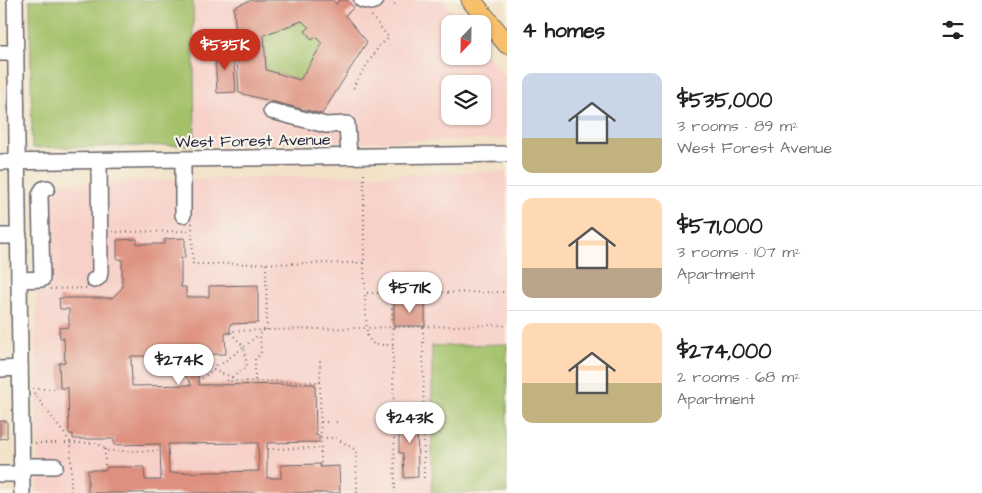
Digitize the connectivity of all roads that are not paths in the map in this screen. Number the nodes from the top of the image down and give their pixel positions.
1 (15, 0) edge
2 (471, 0) edge
3 (507, 44) edge
4 (0, 53) edge
5 (16, 53) junction
6 (271, 111) dead end
7 (507, 154) edge
8 (350, 156) junction
9 (183, 159) junction
10 (99, 161) junction
11 (0, 162) edge
12 (18, 162) junction
13 (47, 188) dead end
14 (187, 218) road end
15 (0, 236) edge
16 (19, 236) junction
17 (19, 280) junction
18 (94, 280) dead end
19 (20, 368) junction
20 (0, 369) edge
21 (55, 466) dead end
22 (22, 470) junction
23 (0, 474) edge
24 (22, 493) edge

1 - 5 street
2 - 3 main road
4 - 5 street
5 - 12 street
6 - 8 street
7 - 8 street, West Forest Avenue
8 - 9 street, West Forest Avenue
9 - 10 street, West Forest Avenue
9 - 14 street
10 - 12 street, West Forest Avenue
10 - 18 street
11 - 12 street, West Forest Avenue
12 - 16 street
13 - 17 street
15 - 16 street
16 - 17 street
17 - 19 street
19 - 20 street
19 - 22 street
21 - 22 street
22 - 23 street
22 - 24 street

